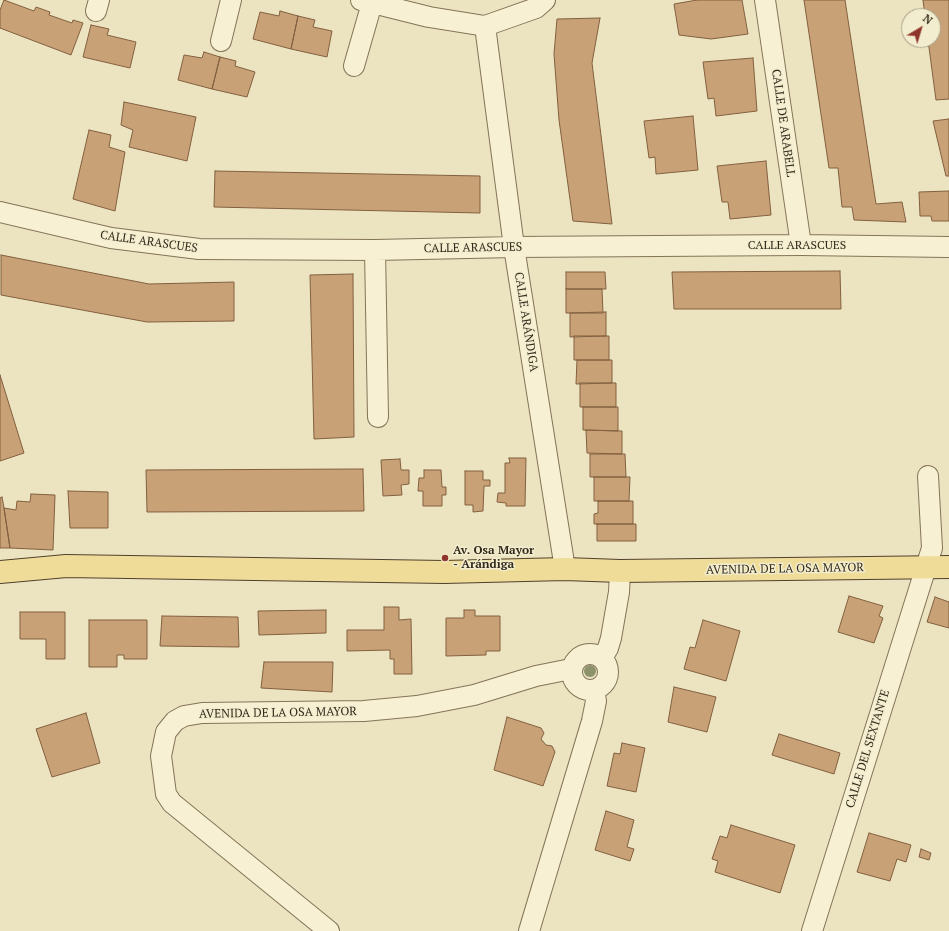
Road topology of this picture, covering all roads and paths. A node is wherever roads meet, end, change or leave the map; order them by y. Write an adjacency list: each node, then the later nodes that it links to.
1 (231, 0): 6 (street)
2 (545, 0): 5 (street)
3 (765, 0): 9 (street, CALLE DE ARABELL)
4 (366, 1): 5 (street); 7 (street)
5 (485, 26): 10 (street, CALLE ARÁNDIGA)
6 (221, 41)
7 (354, 66)
8 (0, 212): 12 (street, CALLE ARASCUES)
9 (801, 245): 10 (street, CALLE ARASCUES); 11 (street, CALLE ARASCUES)
10 (514, 247): 12 (street, CALLE ARASCUES); 17 (street, CALLE ARÁNDIGA)
11 (949, 247)
12 (375, 250): 13 (street)
13 (378, 417)
14 (928, 476): 16 (street, CALLE DEL SEXTANTE)
15 (949, 567): 16 (main road, AVENIDA DE LA OSA MAYOR)
16 (924, 568): 18 (main road, AVENIDA DE LA OSA MAYOR); 25 (street, CALLE DEL SEXTANTE)
17 (565, 569): 18 (main road, AVENIDA DE LA OSA MAYOR); 19 (main road, AVENIDA DE LA OSA MAYOR)
18 (620, 571): 20 (street)
19 (0, 572)
20 (602, 658): 21 (street); 22 (street)
21 (571, 669): 22 (street); 23 (street, AVENIDA DE LA OSA MAYOR)
22 (594, 690): 24 (street)
23 (329, 931)
24 (529, 931)
25 (812, 931)

